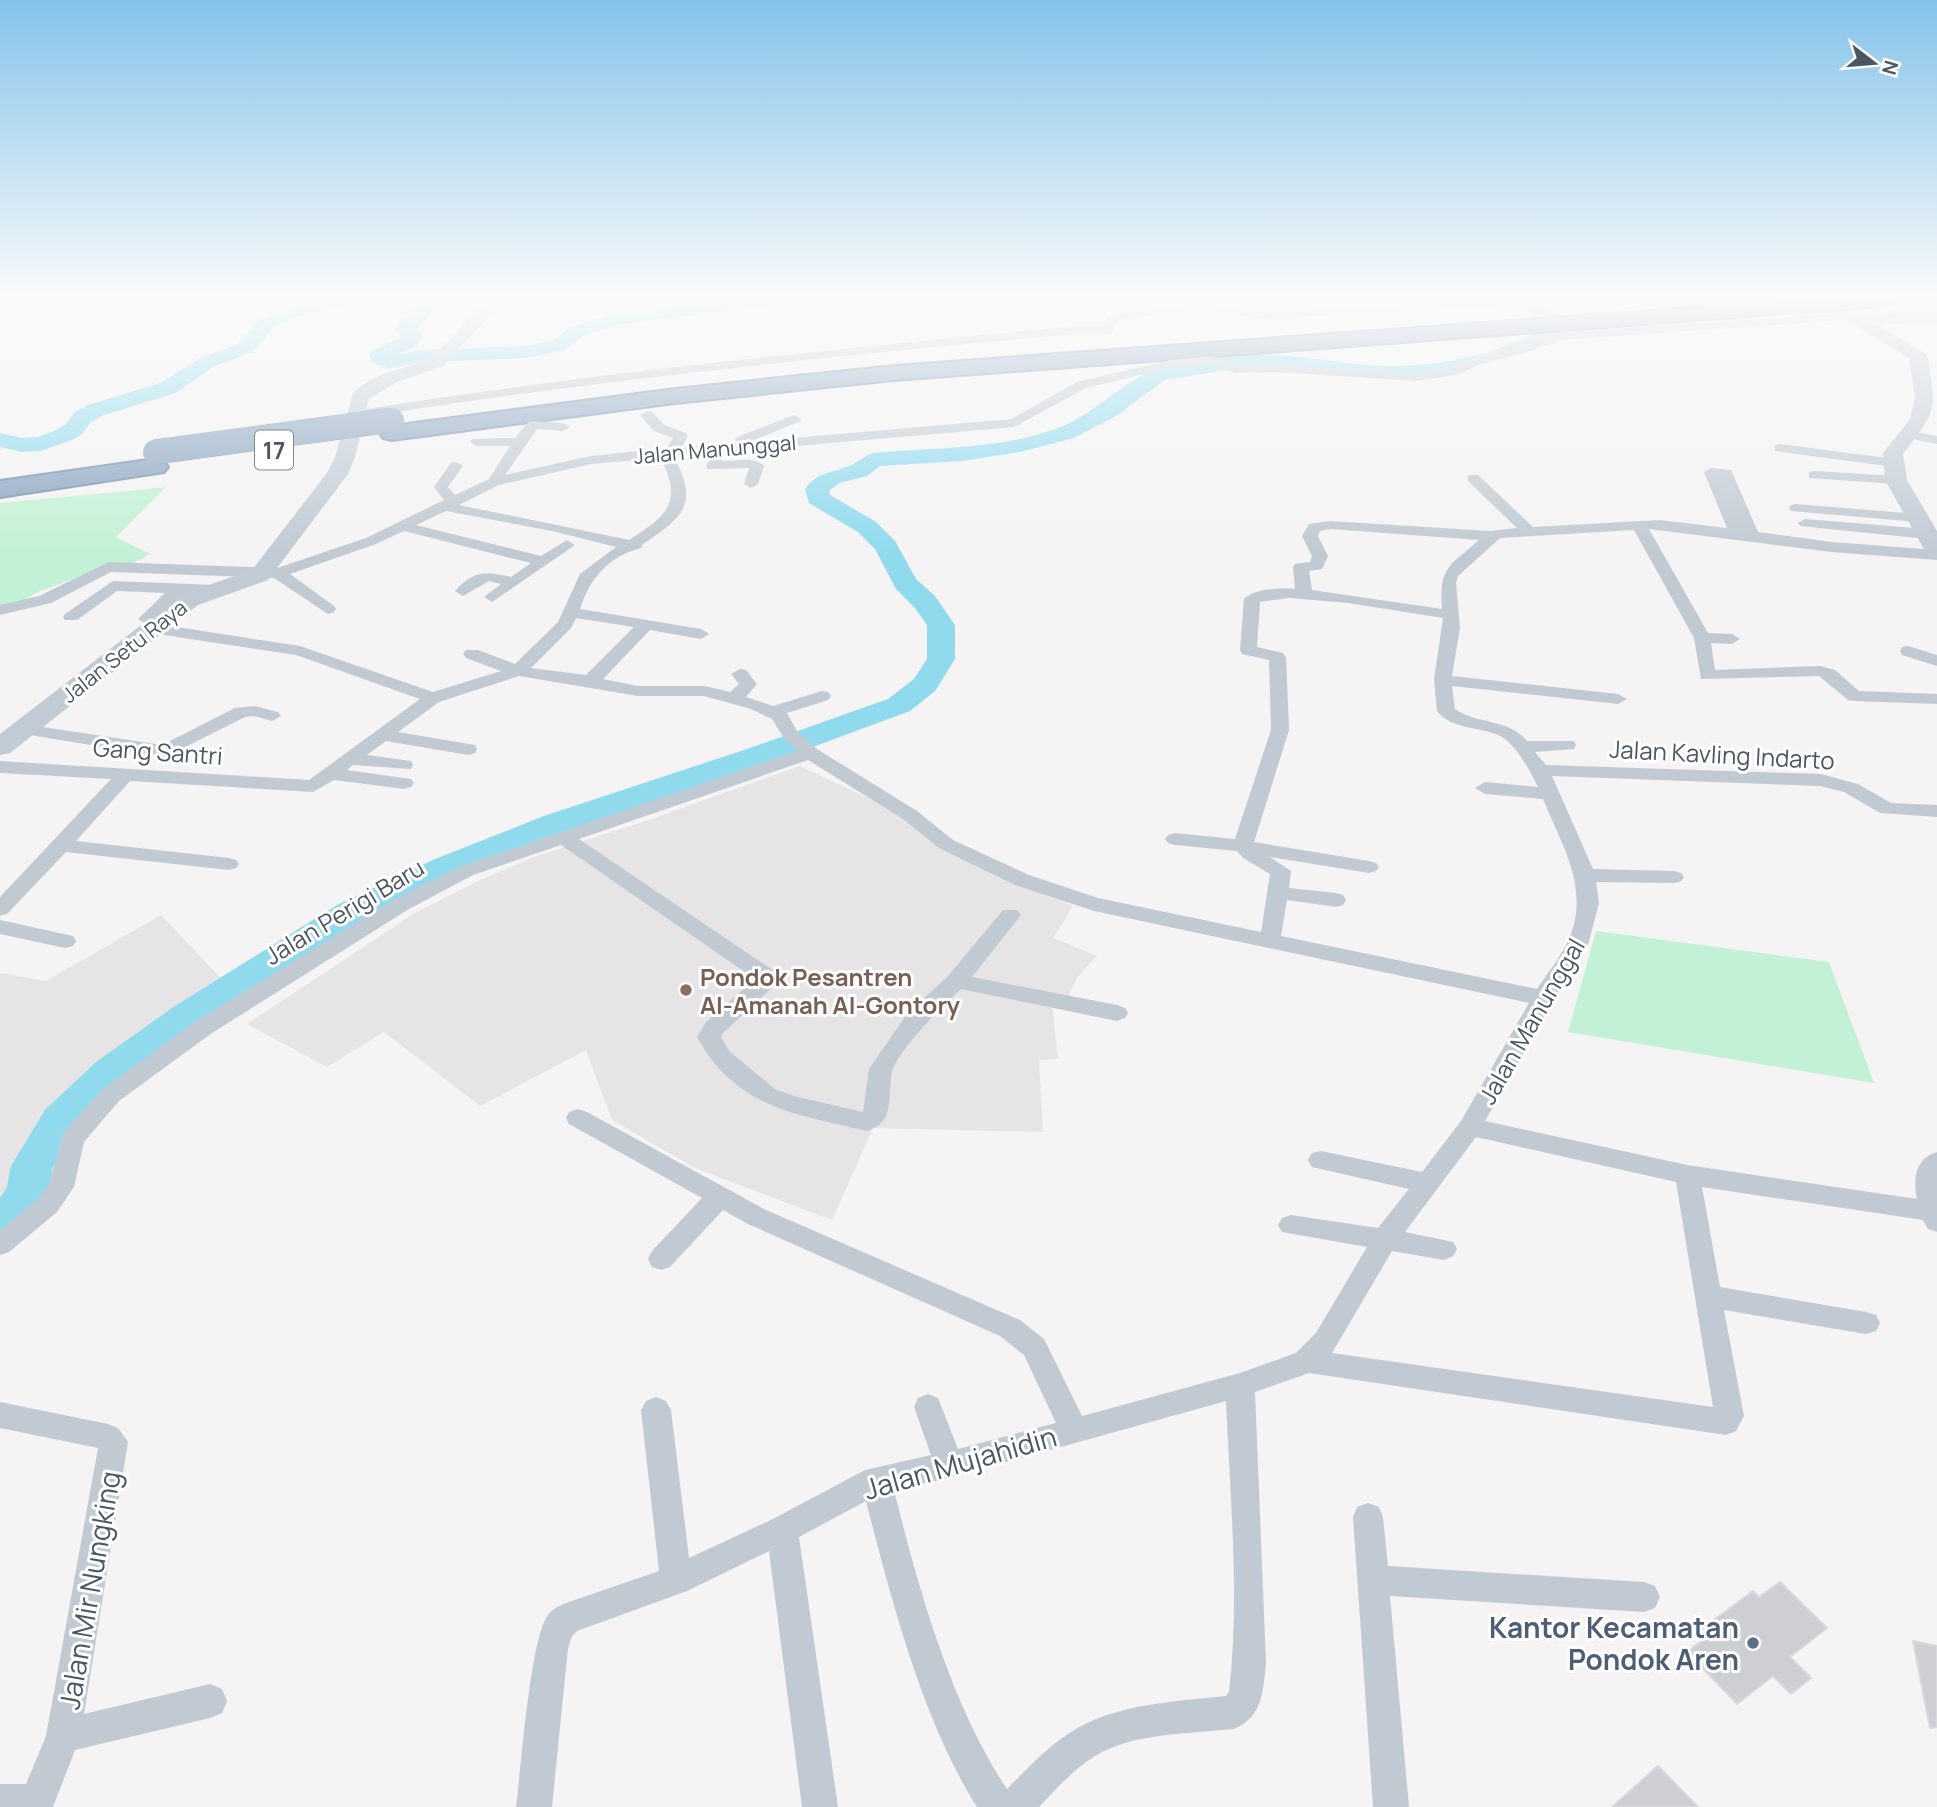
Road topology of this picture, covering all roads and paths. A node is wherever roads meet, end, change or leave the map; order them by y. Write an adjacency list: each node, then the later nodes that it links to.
1 (376, 384): 6 (street)
2 (572, 384): 6 (street)
3 (787, 384): 17 (highway, 17)
4 (1088, 384): 14 (street, Jalan Manunggal)
5 (1923, 384): 10 (street)
6 (357, 415): 38 (street)
7 (647, 415): 16 (street)
8 (794, 419): 14 (street)
9 (563, 427): 13 (street)
10 (1908, 434): 11 (street); 19 (street)
11 (1937, 439)
12 (477, 442): 13 (street)
13 (519, 442): 23 (street)
14 (722, 448): 16 (street, Jalan Manunggal); 24 (street)
15 (1780, 448): 19 (street)
16 (668, 452): 23 (street, Jalan Manunggal); 35 (street)
17 (155, 460): 20 (highway, 17); 25 (highway, 17)
18 (456, 466): 26 (street)
19 (1895, 471): 21 (street); 33 (street)
20 (0, 473)
21 (1814, 475)
22 (1473, 478): 31 (street)
23 (494, 482): 26 (street, Jalan Manunggal)
24 (751, 484)
25 (0, 489)
26 (448, 504): 30 (street, Jalan Manunggal); 35 (street)
27 (1796, 508): 33 (street)
28 (1805, 523): 33 (street)
29 (1639, 525): 31 (street); 33 (street); 55 (street)
30 (401, 526): 37 (street); 38 (street, Jalan Manunggal)
31 (1530, 532): 32 (street)
32 (1493, 536): 43 (street); 49 (street, Jalan Manunggal)
33 (1930, 539)
34 (567, 545): 37 (street)
35 (633, 545): 36 (street); 48 (street)
36 (652, 547)
37 (544, 561): 39 (street)
38 (270, 574): 41 (street, Jalan Setu Raya); 45 (street); 46 (street)
39 (514, 582): 42 (street); 44 (street)
40 (180, 588): 41 (street); 50 (street); 51 (street)
41 (215, 590): 51 (street, Jalan Setu Raya)
42 (463, 592)
43 (1304, 594): 49 (street); 91 (street)
44 (492, 597)
45 (22, 607): 47 (street); 53 (street)
46 (328, 609)
47 (0, 610)
48 (571, 612): 52 (street); 60 (street)
49 (1452, 615): 63 (street, Jalan Manunggal)
50 (71, 617)
51 (148, 623): 67 (street); 73 (street, Jalan Setu Raya)
52 (646, 624): 54 (street); 64 (street)
53 (0, 626)
54 (701, 634)
55 (1702, 638): 56 (street); 70 (street)
56 (1732, 639)
57 (1908, 651): 59 (street)
58 (472, 654): 60 (street)
59 (1937, 661)
60 (518, 671): 64 (street); 67 (street)
61 (740, 674): 68 (street)
62 (677, 678): 65 (street)
63 (1443, 680): 69 (street); 78 (street, Jalan Manunggal)
64 (590, 681): 65 (street)
65 (662, 693): 68 (street)
66 (822, 696): 71 (street)
67 (433, 698): 74 (street)
68 (734, 699): 71 (street)
69 (1618, 699)
70 (1937, 699)
71 (774, 711): 75 (street)
72 (272, 716): 73 (street)
73 (23, 729): 77 (street, Jalan Setu Raya)
74 (384, 735): 79 (street); 80 (street)
75 (800, 744): 88 (street, Jalan Perigi Baru); 101 (street)
76 (1567, 745): 78 (street)
77 (0, 747)
78 (1521, 747): 82 (street, Jalan Manunggal)
79 (468, 749)
80 (348, 759): 84 (street); 84 (street)
81 (0, 767): 83 (street, Gang Santri)
82 (1540, 769): 86 (street, Jalan Manunggal); 87 (street, Jalan Kavling Indarto)
83 (126, 774): 84 (street, Gang Santri); 90 (street)
84 (332, 774)
85 (1485, 788): 86 (street)
86 (1548, 793): 94 (street, Jalan Manunggal)
87 (1937, 811)
88 (564, 838): 103 (street); 116 (street, Jalan Perigi Baru)
89 (1175, 839): 91 (street)
90 (61, 845): 92 (street); 98 (street)
91 (1243, 846): 93 (street); 96 (street)
92 (229, 864)
93 (1370, 867)
94 (1585, 876): 95 (street); 104 (street, Jalan Manunggal)
95 (1674, 877)
96 (1279, 893): 97 (street); 101 (street)
97 (1336, 900)
98 (0, 909)
99 (1010, 915): 103 (street)
100 (0, 928): 102 (street)
101 (1270, 940): 104 (street)
102 (65, 941)
103 (956, 982): 105 (street)
104 (1542, 998): 107 (street, Jalan Manunggal)
105 (1117, 1013)
106 (578, 1118): 112 (street)
107 (1470, 1127): 110 (street); 111 (street, Jalan Manunggal)
108 (1321, 1160): 111 (street)
109 (1937, 1161): 113 (street)
110 (1687, 1175): 113 (street); 119 (street)
111 (1427, 1183): 115 (street, Jalan Mujahidin)
112 (720, 1196): 118 (street); 126 (street)
113 (1936, 1217)
114 (1291, 1225): 115 (street)
115 (1386, 1238): 117 (street); 121 (street, Jalan Mujahidin)
116 (0, 1245)
117 (1444, 1249)
118 (662, 1259)
119 (1708, 1296): 120 (street); 121 (street)
120 (1866, 1323)
121 (1306, 1361): 122 (street, Jalan Mujahidin)
122 (1240, 1385): 126 (street, Jalan Mujahidin); 141 (street)
123 (928, 1407): 127 (street)
124 (656, 1410): 131 (street)
125 (0, 1415): 135 (street, Jalan Mir Nungking)
126 (1074, 1429): 127 (street, Jalan Mujahidin)
127 (949, 1465): 128 (street, Jalan Mujahidin)
128 (876, 1480): 130 (street, Jalan Mujahidin); 140 (street)
129 (1368, 1517): 132 (street)
130 (782, 1530): 131 (street, Jalan Mujahidin); 139 (street)
131 (676, 1580): 138 (street, Jalan Mujahidin)
132 (1374, 1580): 133 (street); 142 (street)
133 (1644, 1597)
134 (210, 1701): 135 (street)
135 (62, 1736): 137 (street, Jalan Mir Nungking)
136 (0, 1802): 137 (street)
137 (36, 1804)
138 (534, 1807)
139 (820, 1807)
140 (998, 1807)
141 (1013, 1807)
142 (1391, 1807)

